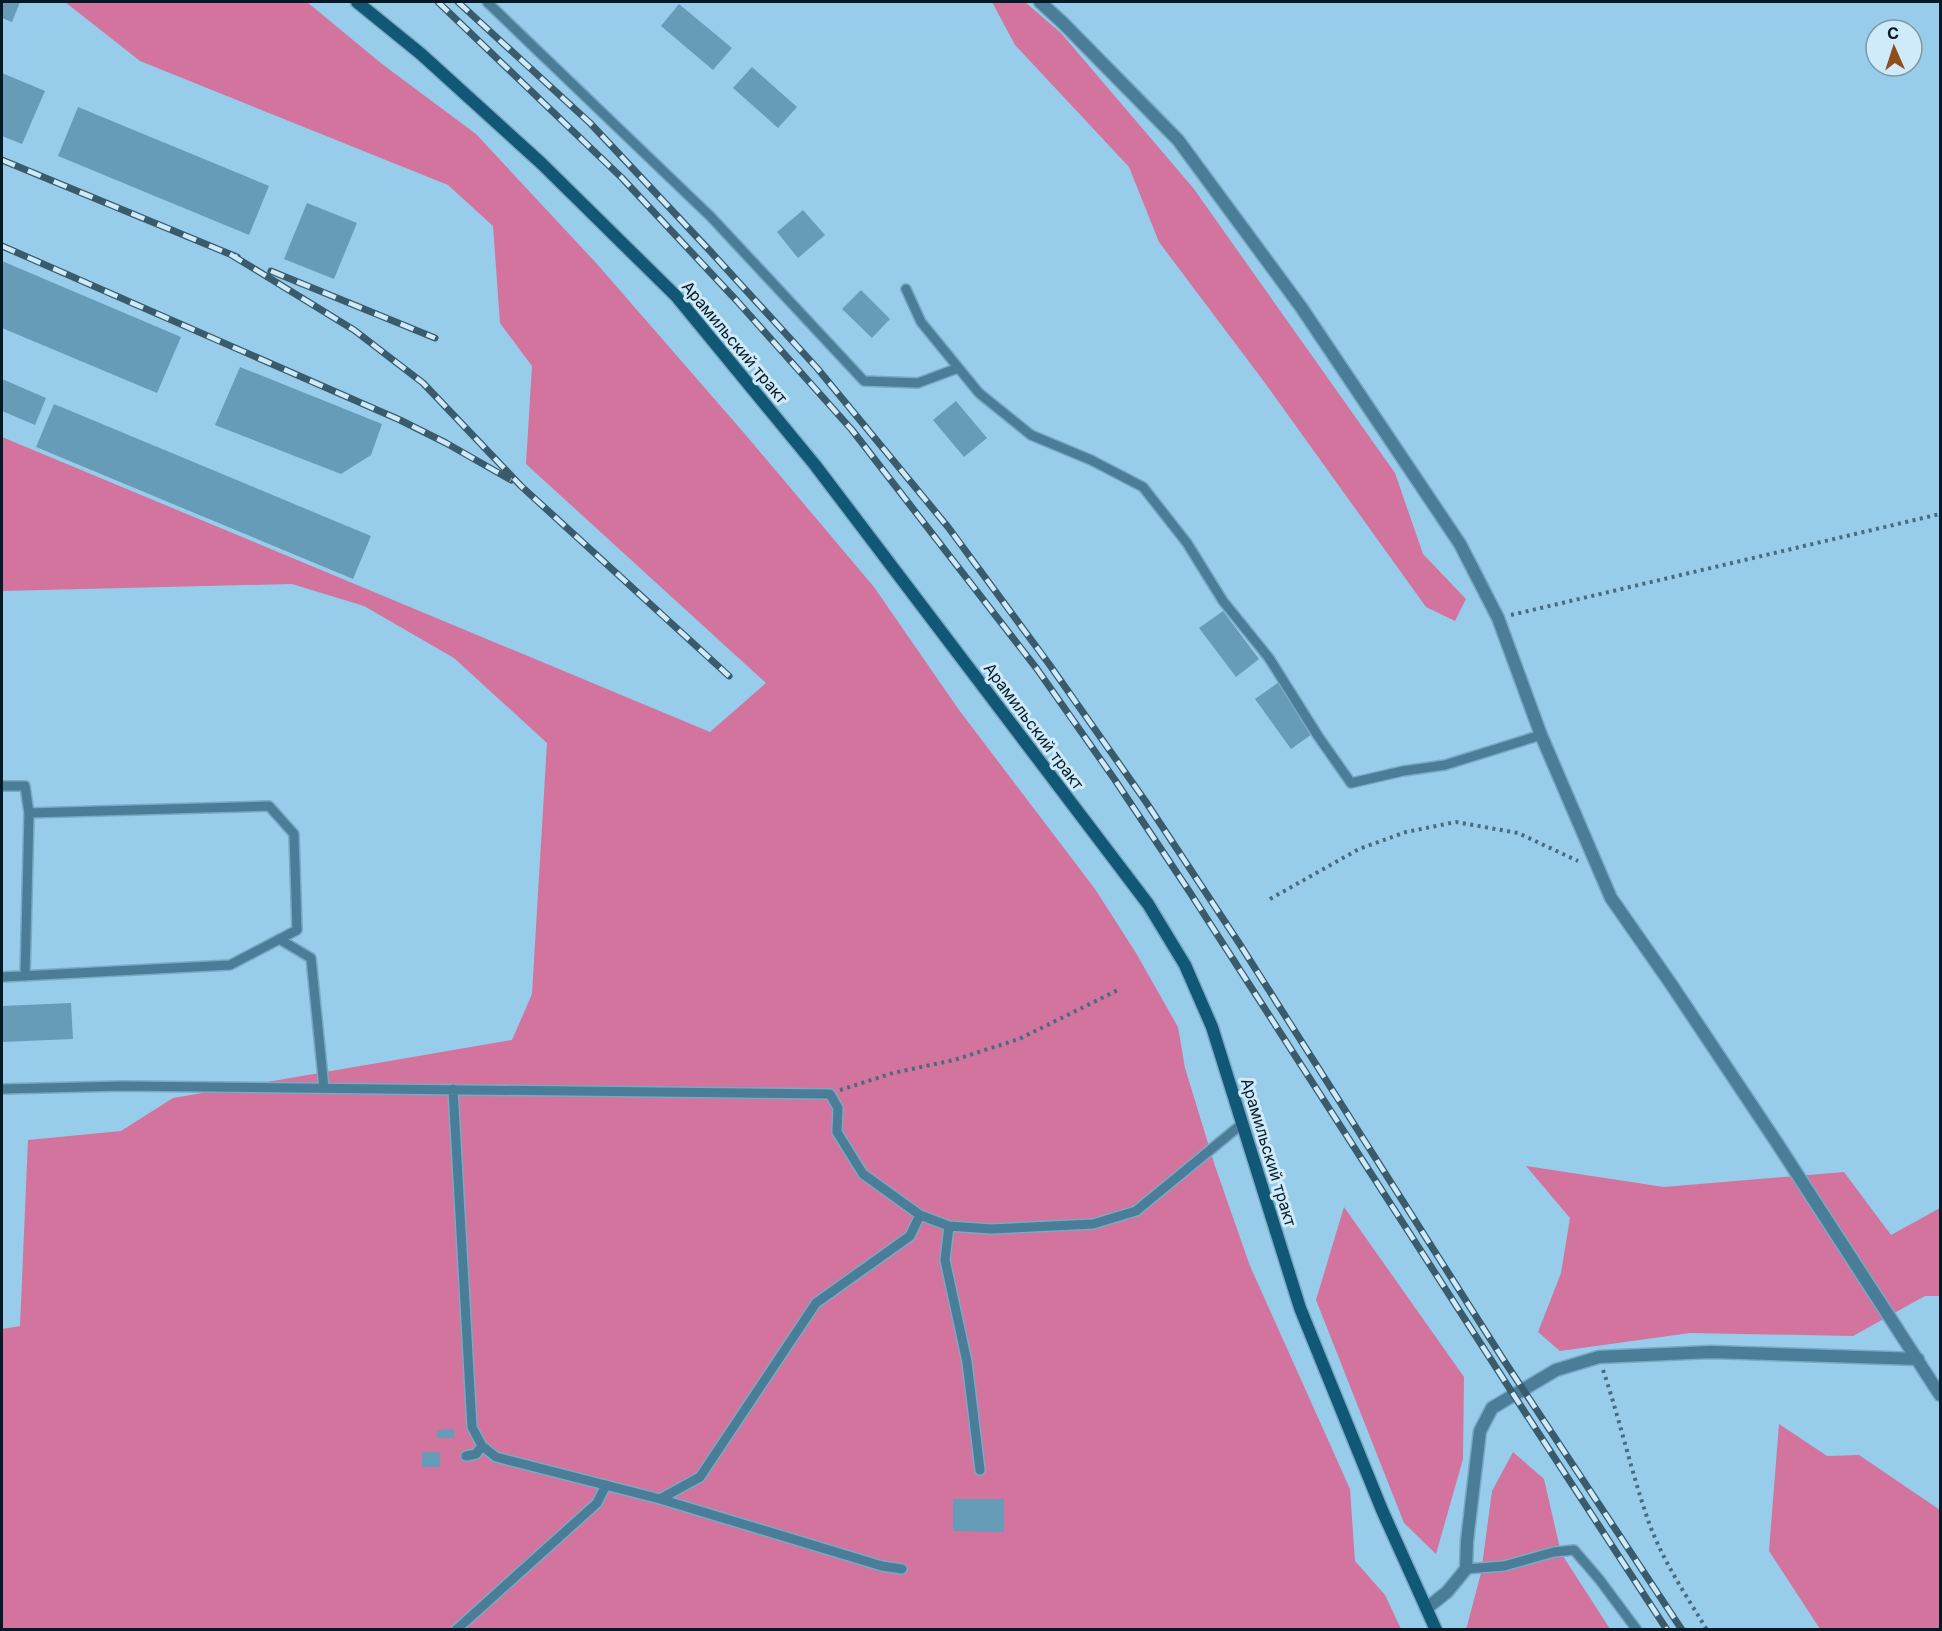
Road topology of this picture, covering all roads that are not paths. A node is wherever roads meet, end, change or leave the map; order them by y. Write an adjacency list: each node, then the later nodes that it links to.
1 (357, 2): 15 (main road, Арамильский тракт)
2 (487, 2): 5 (lane)
3 (1040, 2): 6 (street)
4 (906, 289): 5 (lane)
5 (958, 368): 6 (lane)
6 (1541, 735): 18 (street)
7 (2, 786): 8 (lane)
8 (29, 813): 9 (lane); 10 (lane)
9 (279, 939): 10 (lane); 12 (lane)
10 (25, 976): 11 (lane)
11 (2, 977)
12 (324, 1088): 13 (lane); 14 (lane)
13 (2, 1089)
14 (453, 1089): 16 (lane); 20 (lane)
15 (1243, 1123): 17 (lane); 27 (main road, Арамильский тракт)
16 (920, 1215): 17 (lane); 24 (lane)
17 (949, 1226): 22 (lane)
18 (1918, 1359): 19 (street); 26 (street)
19 (1941, 1395)
20 (482, 1446): 21 (lane); 23 (lane)
21 (466, 1456)
22 (980, 1470)
23 (606, 1485): 24 (lane); 28 (lane)
24 (660, 1499): 25 (lane)
25 (902, 1569)
26 (1466, 1569): 27 (street); 30 (lane)
27 (1427, 1608): 29 (main road, Арамильский тракт)
28 (456, 1629)
29 (1436, 1629)
30 (1637, 1629)

